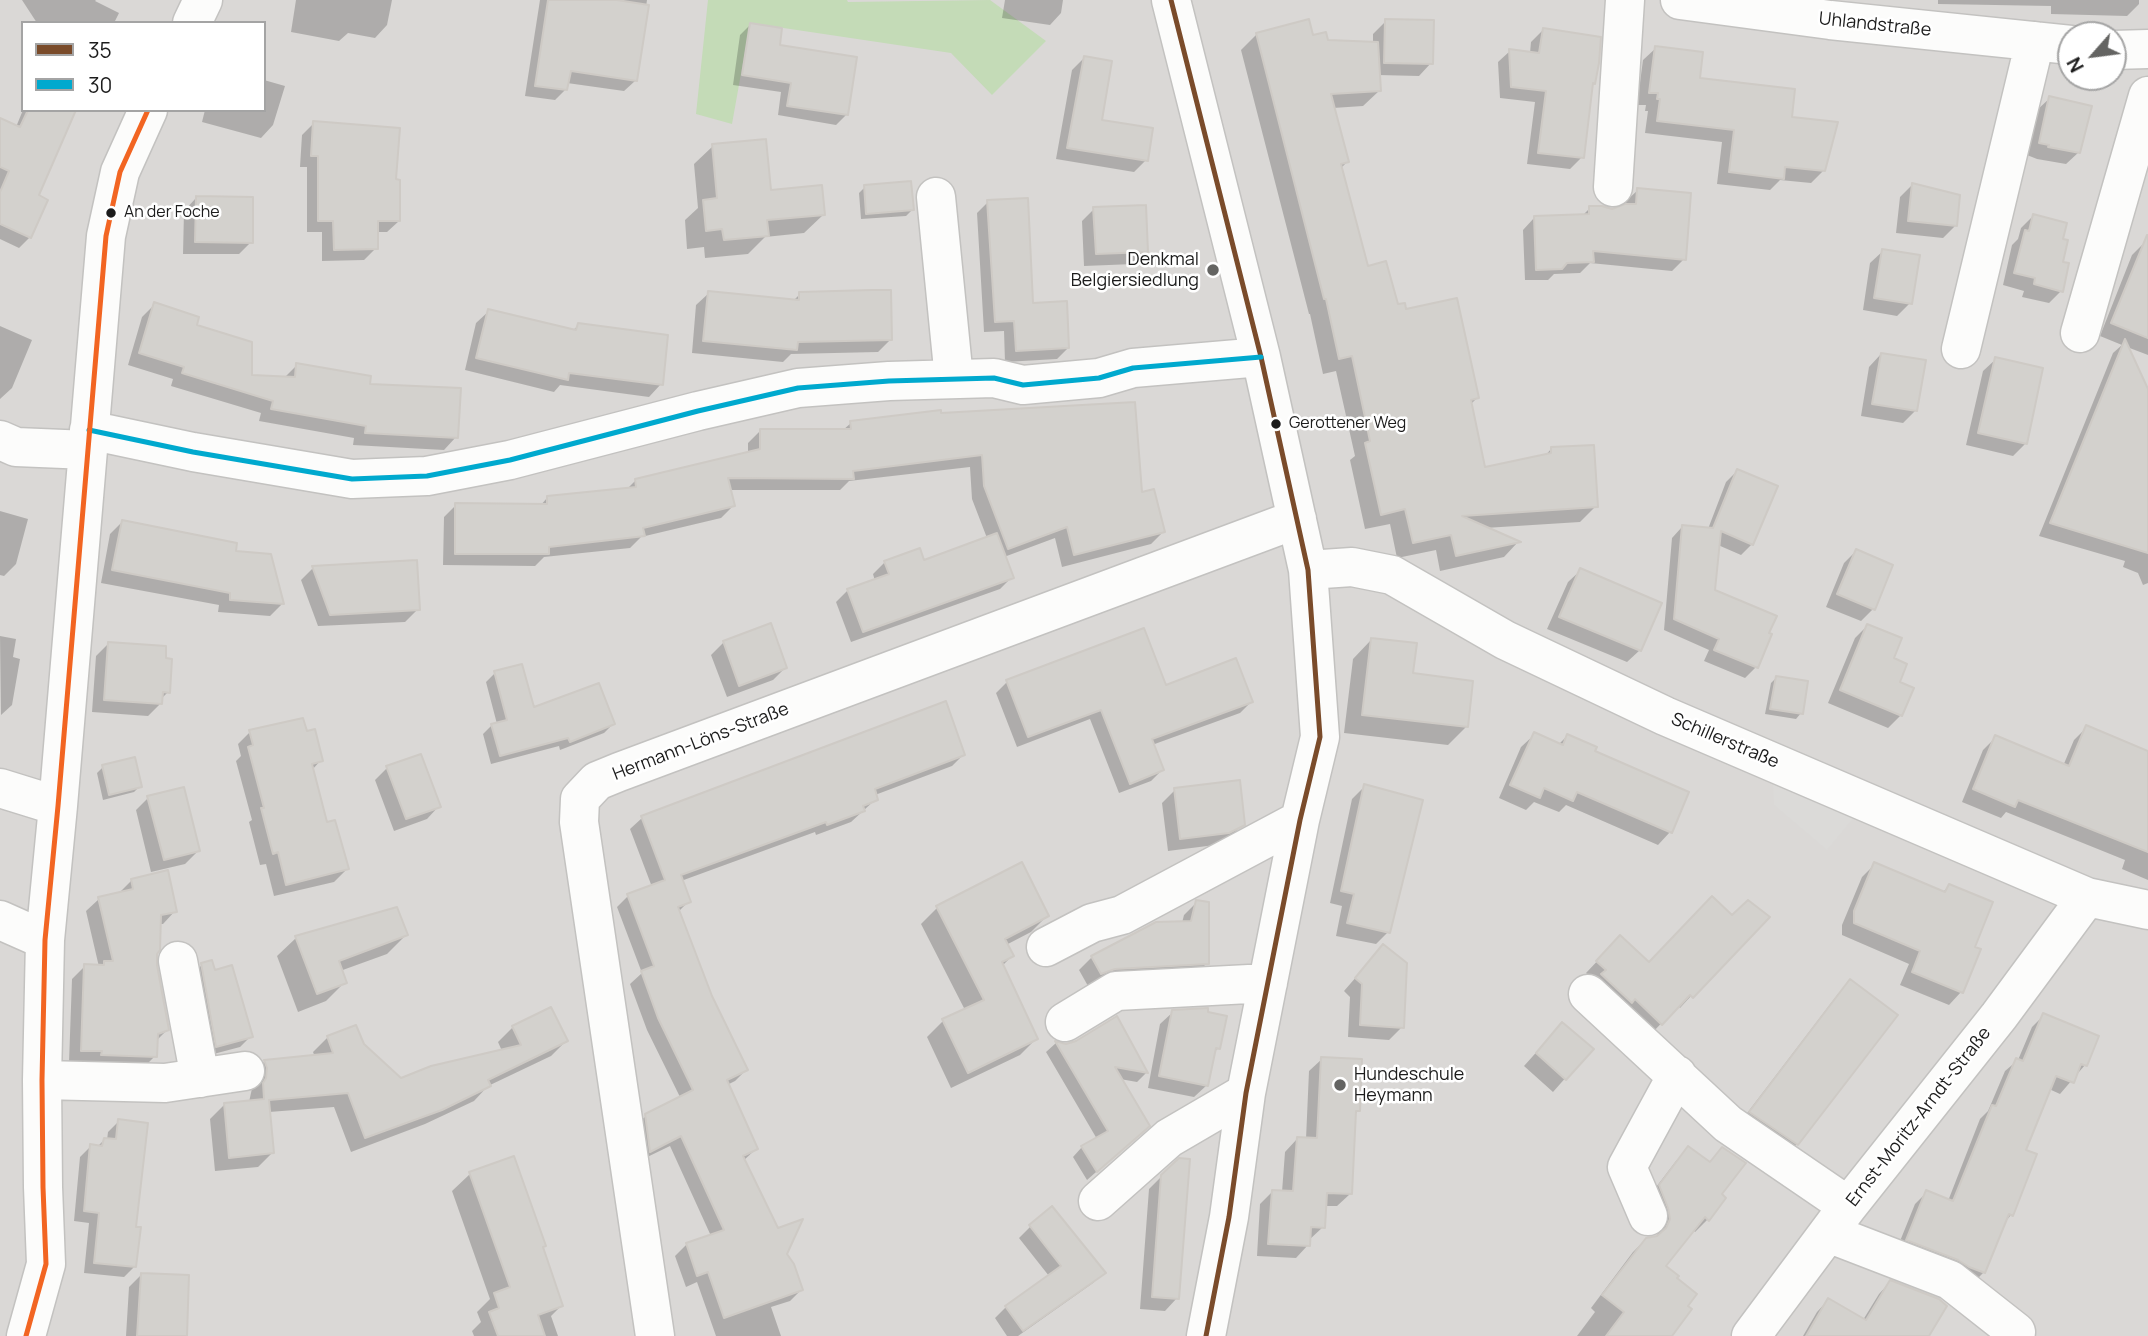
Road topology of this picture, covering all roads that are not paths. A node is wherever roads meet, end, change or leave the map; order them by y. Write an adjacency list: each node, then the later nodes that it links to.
1 (204, 0): 5 (street)
2 (1171, 0): 15 (street)
3 (1625, 0): 11 (street)
4 (1680, 0): 6 (street, Uhlandstraße)
5 (193, 21)
6 (2053, 43): 14 (street)
7 (2148, 49): 8 (street)
8 (2127, 50)
9 (2148, 96): 13 (street)
10 (147, 112): 18 (street)
11 (1613, 187)
12 (936, 197): 16 (street)
13 (2080, 332)
14 (1961, 349)
15 (1261, 358): 16 (street); 19 (street)
16 (954, 379): 18 (street)
17 (0, 440): 18 (street)
18 (89, 440): 22 (street)
19 (1297, 519): 20 (street); 43 (street, Hermann-Löns-Straße)
20 (1308, 570): 23 (street); 24 (street, Schillerstraße)
21 (0, 788): 22 (street)
22 (58, 806): 27 (street)
23 (1300, 820): 28 (street); 30 (street)
24 (2087, 897): 25 (street, Schillerstraße); 40 (street, Ernst-Moritz-Arndt-Straße)
25 (2148, 910)
26 (0, 920): 27 (street)
27 (45, 940): 36 (street)
28 (1046, 947)
29 (178, 961): 35 (street)
30 (1268, 982): 32 (street); 37 (street)
31 (1588, 995): 34 (street)
32 (1065, 1022)
33 (245, 1071): 35 (street)
34 (1677, 1075): 39 (street); 40 (street)
35 (200, 1078): 36 (street)
36 (42, 1080): 42 (street)
37 (1246, 1093): 38 (street); 44 (street)
38 (1098, 1201)
39 (1648, 1216)
40 (1838, 1219): 41 (street); 45 (street, Ernst-Moritz-Arndt-Straße)
41 (2016, 1332)
42 (26, 1336)
43 (655, 1336)
44 (1206, 1336)
45 (1751, 1336)

